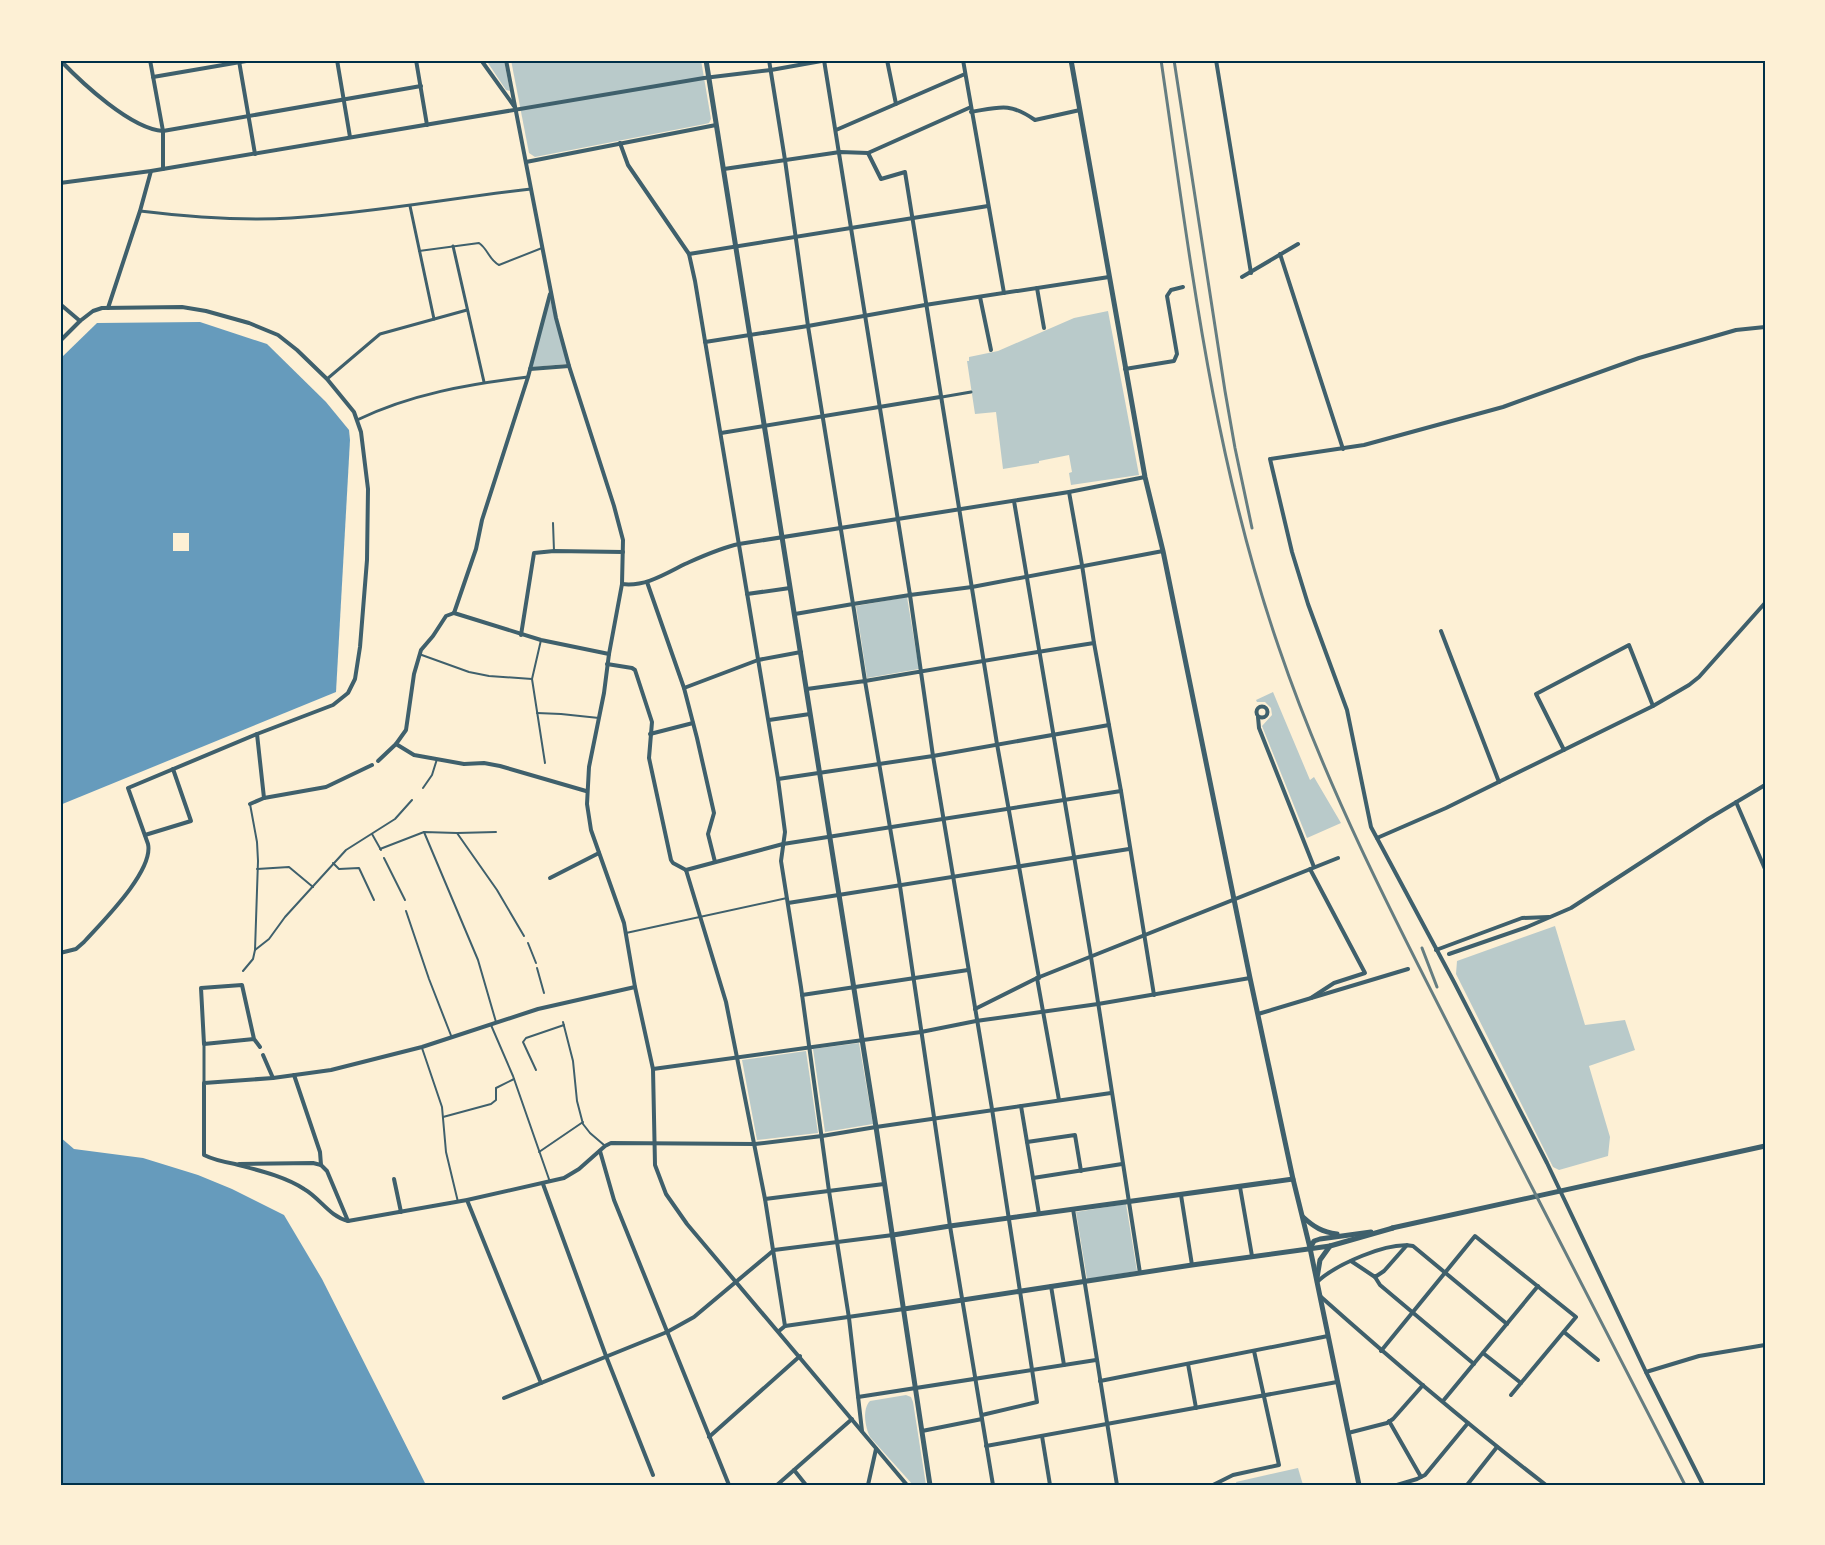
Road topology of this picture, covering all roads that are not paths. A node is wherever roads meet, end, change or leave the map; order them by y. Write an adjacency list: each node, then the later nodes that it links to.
1 (60, 60): 30 (street)
2 (150, 60): 18 (street)
3 (252, 60): 15 (street)
4 (337, 60): 21 (street)
5 (416, 60): 20 (street)
6 (482, 60): 23 (street)
7 (506, 60): 23 (street)
8 (706, 60): 19 (street)
9 (769, 60): 16 (street)
10 (825, 60): 16 (street); 29 (street)
11 (887, 60): 22 (street)
12 (963, 60): 17 (street)
13 (1071, 60): 25 (street)
14 (1216, 60): 56 (street)
15 (239, 61): 18 (street); 26 (street)
16 (771, 70): 19 (street); 36 (street)
17 (965, 74): 22 (street); 24 (street)
18 (153, 77): 30 (street)
19 (710, 78): 23 (street); 28 (street)
20 (421, 86): 21 (street); 27 (street)
21 (343, 99): 26 (street); 31 (street)
22 (896, 104): 29 (street)
23 (516, 109): 27 (street); 37 (street)
24 (971, 109): 25 (street); 34 (street); 44 (street)
25 (1080, 110): 58 (street)
26 (248, 116): 30 (street); 35 (street)
27 (427, 125): 31 (street)
28 (717, 125): 32 (street); 39 (street)
29 (836, 130): 33 (street)
30 (163, 131): 38 (street)
31 (350, 137): 35 (street)
32 (620, 143): 37 (street); 54 (street)
33 (840, 152): 34 (street); 36 (street); 47 (street)
34 (868, 153): 46 (street)
35 (255, 154): 38 (street)
36 (785, 160): 39 (street); 48 (street)
37 (526, 162): 42 (street)
38 (163, 169): 40 (street)
39 (724, 169): 51 (street)
40 (152, 171): 41 (street); 45 (street)
41 (60, 183)
42 (531, 189): 43 (street); 52 (street)
43 (410, 206): 45 (street); 53 (street)
44 (988, 206): 46 (street); 62 (street)
45 (140, 212): 66 (street)
46 (912, 218): 47 (street); 65 (street)
47 (851, 228): 48 (street); 68 (street)
48 (796, 238): 51 (street); 71 (street)
49 (1298, 244): 55 (street)
50 (453, 246): 52 (lane); 53 (lane); 67 (street)
51 (736, 246): 54 (street); 74 (street)
52 (542, 248): 61 (street)
53 (419, 251): 69 (street)
54 (689, 254): 76 (street)
55 (1281, 254): 56 (street); 91 (street)
56 (1251, 273): 57 (street)
57 (1242, 277)
58 (1108, 278): 60 (street); 80 (street)
59 (1183, 287): 80 (street)
60 (1037, 288): 62 (street); 73 (street)
61 (550, 293): 78 (street); 79 (street)
62 (1004, 293): 63 (street)
63 (980, 297): 65 (street); 77 (street)
64 (60, 304): 70 (street)
65 (925, 305): 68 (street); 85 (street)
66 (108, 308): 70 (street); 82 (street)
67 (467, 310): 69 (street); 83 (street)
68 (866, 316): 71 (street); 86 (street)
69 (434, 319): 82 (street)
70 (80, 321): 75 (street)
71 (808, 326): 74 (street); 87 (street)
72 (1765, 327): 91 (street)
73 (1044, 328)
74 (749, 335): 76 (street); 89 (street)
75 (60, 341)
76 (705, 342): 90 (street)
77 (991, 350)
78 (569, 366): 79 (street); 103 (street)
79 (530, 369): 81 (street)
80 (1125, 369): 92 (street)
81 (528, 377): 83 (street); 114 (street)
82 (327, 379): 88 (street)
83 (484, 382): 88 (street)
84 (971, 392): 85 (street)
85 (940, 397): 86 (street); 95 (street)
86 (880, 407): 87 (street); 96 (street)
87 (824, 415): 89 (street); 98 (street)
88 (357, 420): 140 (street)
89 (765, 425): 90 (street); 99 (street)
90 (721, 433): 100 (street)
91 (1343, 449): 174 (street)
92 (1145, 477): 93 (street); 102 (street)
93 (1068, 492): 94 (street); 104 (street)
94 (1014, 501): 95 (street); 105 (street)
95 (960, 509): 96 (street); 108 (street)
96 (897, 519): 98 (street); 111 (street)
97 (553, 523): 101 (lane)
98 (840, 528): 99 (street); 113 (street)
99 (782, 537): 100 (street); 109 (street)
100 (739, 544): 106 (street); 110 (street)
101 (554, 551): 103 (street); 117 (street)
102 (1163, 551): 104 (street); 193 (street)
103 (623, 552): 107 (street)
104 (1082, 565): 105 (street); 119 (street)
105 (1026, 576): 108 (street); 121 (street)
106 (647, 582): 107 (street); 130 (street)
107 (622, 584): 123 (street)
108 (972, 586): 111 (street); 125 (street)
109 (790, 588): 110 (street); 115 (street)
110 (747, 594): 124 (street)
111 (910, 595): 113 (street); 127 (street)
112 (1765, 603): 132 (street)
113 (853, 604): 115 (street); 129 (street)
114 (454, 613): 117 (street); 122 (street)
115 (795, 614): 120 (street)
116 (1441, 631): 155 (street)
117 (521, 635): 118 (street)
118 (541, 640): 123 (street); 128 (lane)
119 (1094, 643): 121 (street); 139 (street)
120 (801, 652): 124 (street); 131 (street)
121 (1039, 652): 125 (street); 142 (street)
122 (419, 654): 128 (lane); 143 (street)
123 (609, 654): 126 (street)
124 (758, 660): 130 (street); 137 (street)
125 (983, 660): 127 (street); 144 (street)
126 (608, 664): 136 (street); 141 (street)
127 (922, 671): 129 (street); 146 (street)
128 (532, 679): 133 (lane)
129 (865, 681): 131 (street); 151 (street)
130 (684, 688): 138 (street)
131 (807, 689): 134 (street)
132 (1653, 706): 145 (street); 145 (street)
133 (537, 714): 136 (lane); 149 (lane)
134 (811, 714): 137 (street); 153 (street)
135 (1258, 717): 184 (street)
136 (599, 718): 158 (street)
137 (769, 720): 154 (street)
138 (693, 723): 141 (street); 181 (street)
139 (1109, 725): 142 (street); 159 (street)
140 (257, 734): 152 (street); 160 (street)
141 (650, 734): 187 (street)
142 (1053, 735): 144 (street); 161 (street)
143 (396, 744): 147 (street); 148 (street)
144 (997, 744): 146 (street); 165 (street)
145 (1564, 750): 155 (street)
146 (933, 756): 151 (street); 166 (street)
147 (437, 759): 157 (lane); 158 (street)
148 (378, 761)
149 (545, 763)
150 (372, 765): 160 (street)
151 (878, 765): 153 (street); 167 (street)
152 (173, 769): 172 (street); 172 (street)
153 (820, 773): 154 (street); 173 (street)
154 (778, 779): 175 (street)
155 (1499, 782): 174 (street)
156 (1765, 785): 163 (street)
157 (423, 788)
158 (586, 791): 177 (street)
159 (1121, 791): 161 (street); 176 (street)
160 (264, 798): 164 (street)
161 (1064, 799): 165 (street); 179 (street)
162 (412, 800): 170 (lane)
163 (1736, 802): 185 (street); 199 (street)
164 (250, 804): 186 (lane)
165 (1009, 808): 166 (street); 183 (street)
166 (943, 819): 167 (street); 189 (street)
167 (889, 827): 173 (street); 191 (street)
168 (424, 832): 170 (lane); 171 (lane); 230 (lane)
169 (496, 832): 171 (lane)
170 (371, 833): 182 (lane)
171 (457, 833): 201 (lane)
172 (146, 835): 206 (street)
173 (829, 837): 175 (street); 192 (street)
174 (1377, 838): 205 (street)
175 (783, 844): 181 (street); 196 (street)
176 (1130, 849): 179 (street); 202 (street)
177 (599, 853): 188 (street); 200 (street)
178 (384, 858): 195 (lane)
179 (1074, 858): 183 (street); 208 (street)
180 (1338, 858): 184 (street)
181 (715, 862): 187 (street)
182 (333, 863): 190 (lane); 194 (lane)
183 (1018, 868): 189 (street); 215 (street)
184 (1312, 868): 193 (street); 224 (street)
185 (1765, 868)
186 (257, 869): 190 (lane); 204 (lane)
187 (686, 870): 198 (street)
188 (550, 878)
189 (952, 878): 191 (street); 212 (street)
190 (313, 886): 204 (lane)
191 (900, 886): 192 (street); 214 (street)
192 (840, 896): 196 (street); 220 (street)
193 (1234, 899): 202 (street); 216 (street)
194 (374, 900)
195 (405, 900)
196 (788, 901): 198 (lane); 222 (street)
197 (406, 911): 234 (lane)
198 (700, 917): 200 (lane); 241 (street)
199 (1553, 917): 205 (street); 207 (street)
200 (626, 933): 219 (street)
201 (524, 936)
202 (1144, 936): 208 (street); 223 (street)
203 (528, 943): 209 (lane)
204 (255, 950): 213 (lane)
205 (1436, 950): 331 (street)
206 (60, 953)
207 (1449, 954)
208 (1091, 957): 215 (street); 225 (street)
209 (536, 963)
210 (537, 968): 221 (lane)
211 (1408, 969): 224 (street)
212 (968, 970): 214 (street); 226 (street)
213 (243, 971)
214 (914, 978): 220 (street); 232 (street)
215 (1038, 978): 226 (street); 227 (street)
216 (1250, 978): 223 (street); 228 (street)
217 (243, 979): 218 (lane)
218 (242, 985): 233 (street); 236 (street)
219 (634, 987): 230 (street); 243 (street)
220 (854, 987): 222 (street); 235 (street)
221 (544, 993)
222 (802, 995): 239 (street)
223 (1154, 995): 225 (street)
224 (1311, 998): 228 (street)
225 (1098, 1004): 227 (street); 248 (street)
226 (975, 1009): 229 (street)
227 (1044, 1011): 229 (street); 249 (street)
228 (1258, 1014): 270 (street)
229 (976, 1021): 232 (street); 251 (street)
230 (496, 1022): 231 (street)
231 (491, 1024): 234 (street); 246 (lane)
232 (921, 1032): 235 (street); 253 (street)
233 (254, 1038): 236 (street); 237 (street)
234 (452, 1038): 238 (street)
235 (862, 1040): 239 (street); 255 (street)
236 (204, 1044): 247 (street)
237 (260, 1047)
238 (422, 1047): 244 (street); 252 (lane)
239 (810, 1047): 241 (street); 256 (street)
240 (263, 1055): 245 (street)
241 (738, 1057): 243 (street); 259 (street)
242 (536, 1070): 254 (lane)
243 (653, 1070): 257 (street)
244 (294, 1075): 245 (street); 266 (street)
245 (273, 1078): 247 (street)
246 (514, 1079): 252 (lane); 263 (lane)
247 (204, 1083): 264 (street)
248 (1111, 1093): 249 (street); 265 (street)
249 (1059, 1100): 250 (street)
250 (1021, 1106): 251 (street); 258 (street)
251 (992, 1109): 253 (street); 285 (street)
252 (443, 1117): 279 (lane)
253 (933, 1118): 255 (street); 287 (street)
254 (583, 1122): 260 (lane); 263 (lane)
255 (876, 1127): 256 (street); 273 (street)
256 (822, 1136): 259 (street); 275 (street)
257 (654, 1142): 259 (street); 260 (street); 302 (street)
258 (1027, 1142): 267 (street); 268 (street)
259 (754, 1144): 277 (street)
260 (605, 1146): 262 (street)
261 (1765, 1146): 288 (street)
262 (600, 1150): 271 (street); 316 (street)
263 (539, 1152): 271 (lane)
264 (235, 1164): 266 (street); 286 (street)
265 (1122, 1164): 267 (street); 280 (street)
266 (321, 1165): 286 (street)
267 (1081, 1171): 268 (street)
268 (1033, 1178): 283 (street)
269 (394, 1179): 282 (street)
270 (1293, 1179): 274 (street); 284 (street)
271 (550, 1182): 272 (street)
272 (543, 1184): 278 (street); 323 (street)
273 (884, 1184): 275 (street); 290 (street)
274 (1239, 1187): 276 (street); 296 (street)
275 (829, 1191): 277 (street); 291 (street)
276 (1181, 1195): 280 (street); 298 (street)
277 (765, 1199): 295 (street)
278 (467, 1200): 279 (street); 336 (street)
279 (458, 1202): 282 (street)
280 (1128, 1202): 281 (street); 300 (street)
281 (1073, 1209): 283 (street); 303 (street)
282 (401, 1212): 286 (street)
283 (1039, 1214): 285 (street)
284 (1302, 1216): 289 (street); 294 (street)
285 (1008, 1218): 287 (street); 307 (street)
286 (348, 1221)
287 (950, 1226): 290 (street); 309 (street)
288 (1393, 1228): 289 (street); 293 (street)
289 (1347, 1235): 294 (street)
290 (892, 1236): 291 (street); 310 (street)
291 (837, 1241): 295 (street); 312 (street)
292 (1407, 1245): 297 (street); 299 (street); 301 (street)
293 (1330, 1246): 294 (street); 304 (street)
294 (1310, 1248): 296 (street); 304 (street)
295 (774, 1250): 302 (street); 314 (street)
296 (1252, 1256): 298 (street)
297 (1351, 1260): 301 (street); 304 (street)
298 (1192, 1265): 300 (street)
299 (1445, 1272): 306 (street); 311 (street); 313 (street)
300 (1140, 1273): 303 (street)
301 (1375, 1277): 311 (street)
302 (736, 1281): 315 (street); 316 (street)
303 (1084, 1281): 305 (street); 325 (street)
304 (1316, 1282): 308 (street)
305 (1051, 1286): 307 (street); 329 (street)
306 (1538, 1286): 313 (street); 317 (street)
307 (1019, 1291): 309 (street); 330 (street)
308 (1319, 1295): 318 (street); 321 (street)
309 (962, 1301): 310 (street); 332 (street)
310 (903, 1309): 312 (street); 338 (street)
311 (1412, 1313): 321 (street); 328 (street)
312 (849, 1318): 314 (street); 341 (street)
313 (1507, 1324): 322 (street)
314 (785, 1326): 315 (street)
315 (779, 1331): 324 (street)
316 (667, 1332): 323 (street); 354 (street)
317 (1564, 1332): 326 (street); 335 (street)
318 (1328, 1336): 320 (street); 334 (street)
319 (1765, 1345): 331 (street)
320 (1254, 1351): 327 (street); 339 (street)
321 (1381, 1351): 337 (street)
322 (1483, 1353): 328 (street); 335 (street)
323 (606, 1356): 336 (street); 359 (street)
324 (800, 1356): 346 (street); 354 (street)
325 (1096, 1360): 329 (street); 333 (street)
326 (1598, 1360)
327 (1188, 1364): 333 (street); 344 (street)
328 (1474, 1364): 343 (street)
329 (1064, 1365): 330 (street)
330 (1031, 1370): 332 (street); 345 (street)
331 (1646, 1372): 375 (street)
332 (976, 1380): 338 (street); 345 (street)
333 (1100, 1381): 349 (street)
334 (1337, 1382): 339 (street); 352 (street)
335 (1521, 1383): 340 (street)
336 (541, 1384): 342 (street)
337 (1423, 1385): 343 (street); 347 (street)
338 (915, 1389): 341 (street); 350 (street)
339 (1264, 1395): 344 (street); 370 (street)
340 (1511, 1395)
341 (858, 1397): 351 (street)
342 (504, 1398)
343 (1443, 1401): 348 (street)
344 (1196, 1408): 349 (street)
345 (982, 1417): 350 (street); 355 (street)
346 (852, 1419): 351 (street); 358 (street)
347 (1389, 1421): 352 (street); 360 (street)
348 (1468, 1423): 356 (street); 360 (street)
349 (1107, 1424): 353 (street); 369 (street)
350 (922, 1431): 366 (street)
351 (862, 1432): 357 (street)
352 (1348, 1433): 371 (street)
353 (1042, 1436): 355 (street); 368 (street)
354 (709, 1437): 361 (street)
355 (986, 1446): 367 (street)
356 (1497, 1447): 373 (street); 374 (street)
357 (876, 1449): 364 (street); 365 (street)
358 (794, 1470): 362 (street); 363 (street)
359 (653, 1475)
360 (1421, 1477): 372 (street)
361 (729, 1485)
362 (777, 1485)
363 (806, 1485)
364 (868, 1485)
365 (907, 1485)
366 (930, 1485)
367 (993, 1485)
368 (1050, 1485)
369 (1117, 1485)
370 (1215, 1485)
371 (1359, 1485)
372 (1397, 1485)
373 (1467, 1485)
374 (1546, 1485)
375 (1703, 1485)

